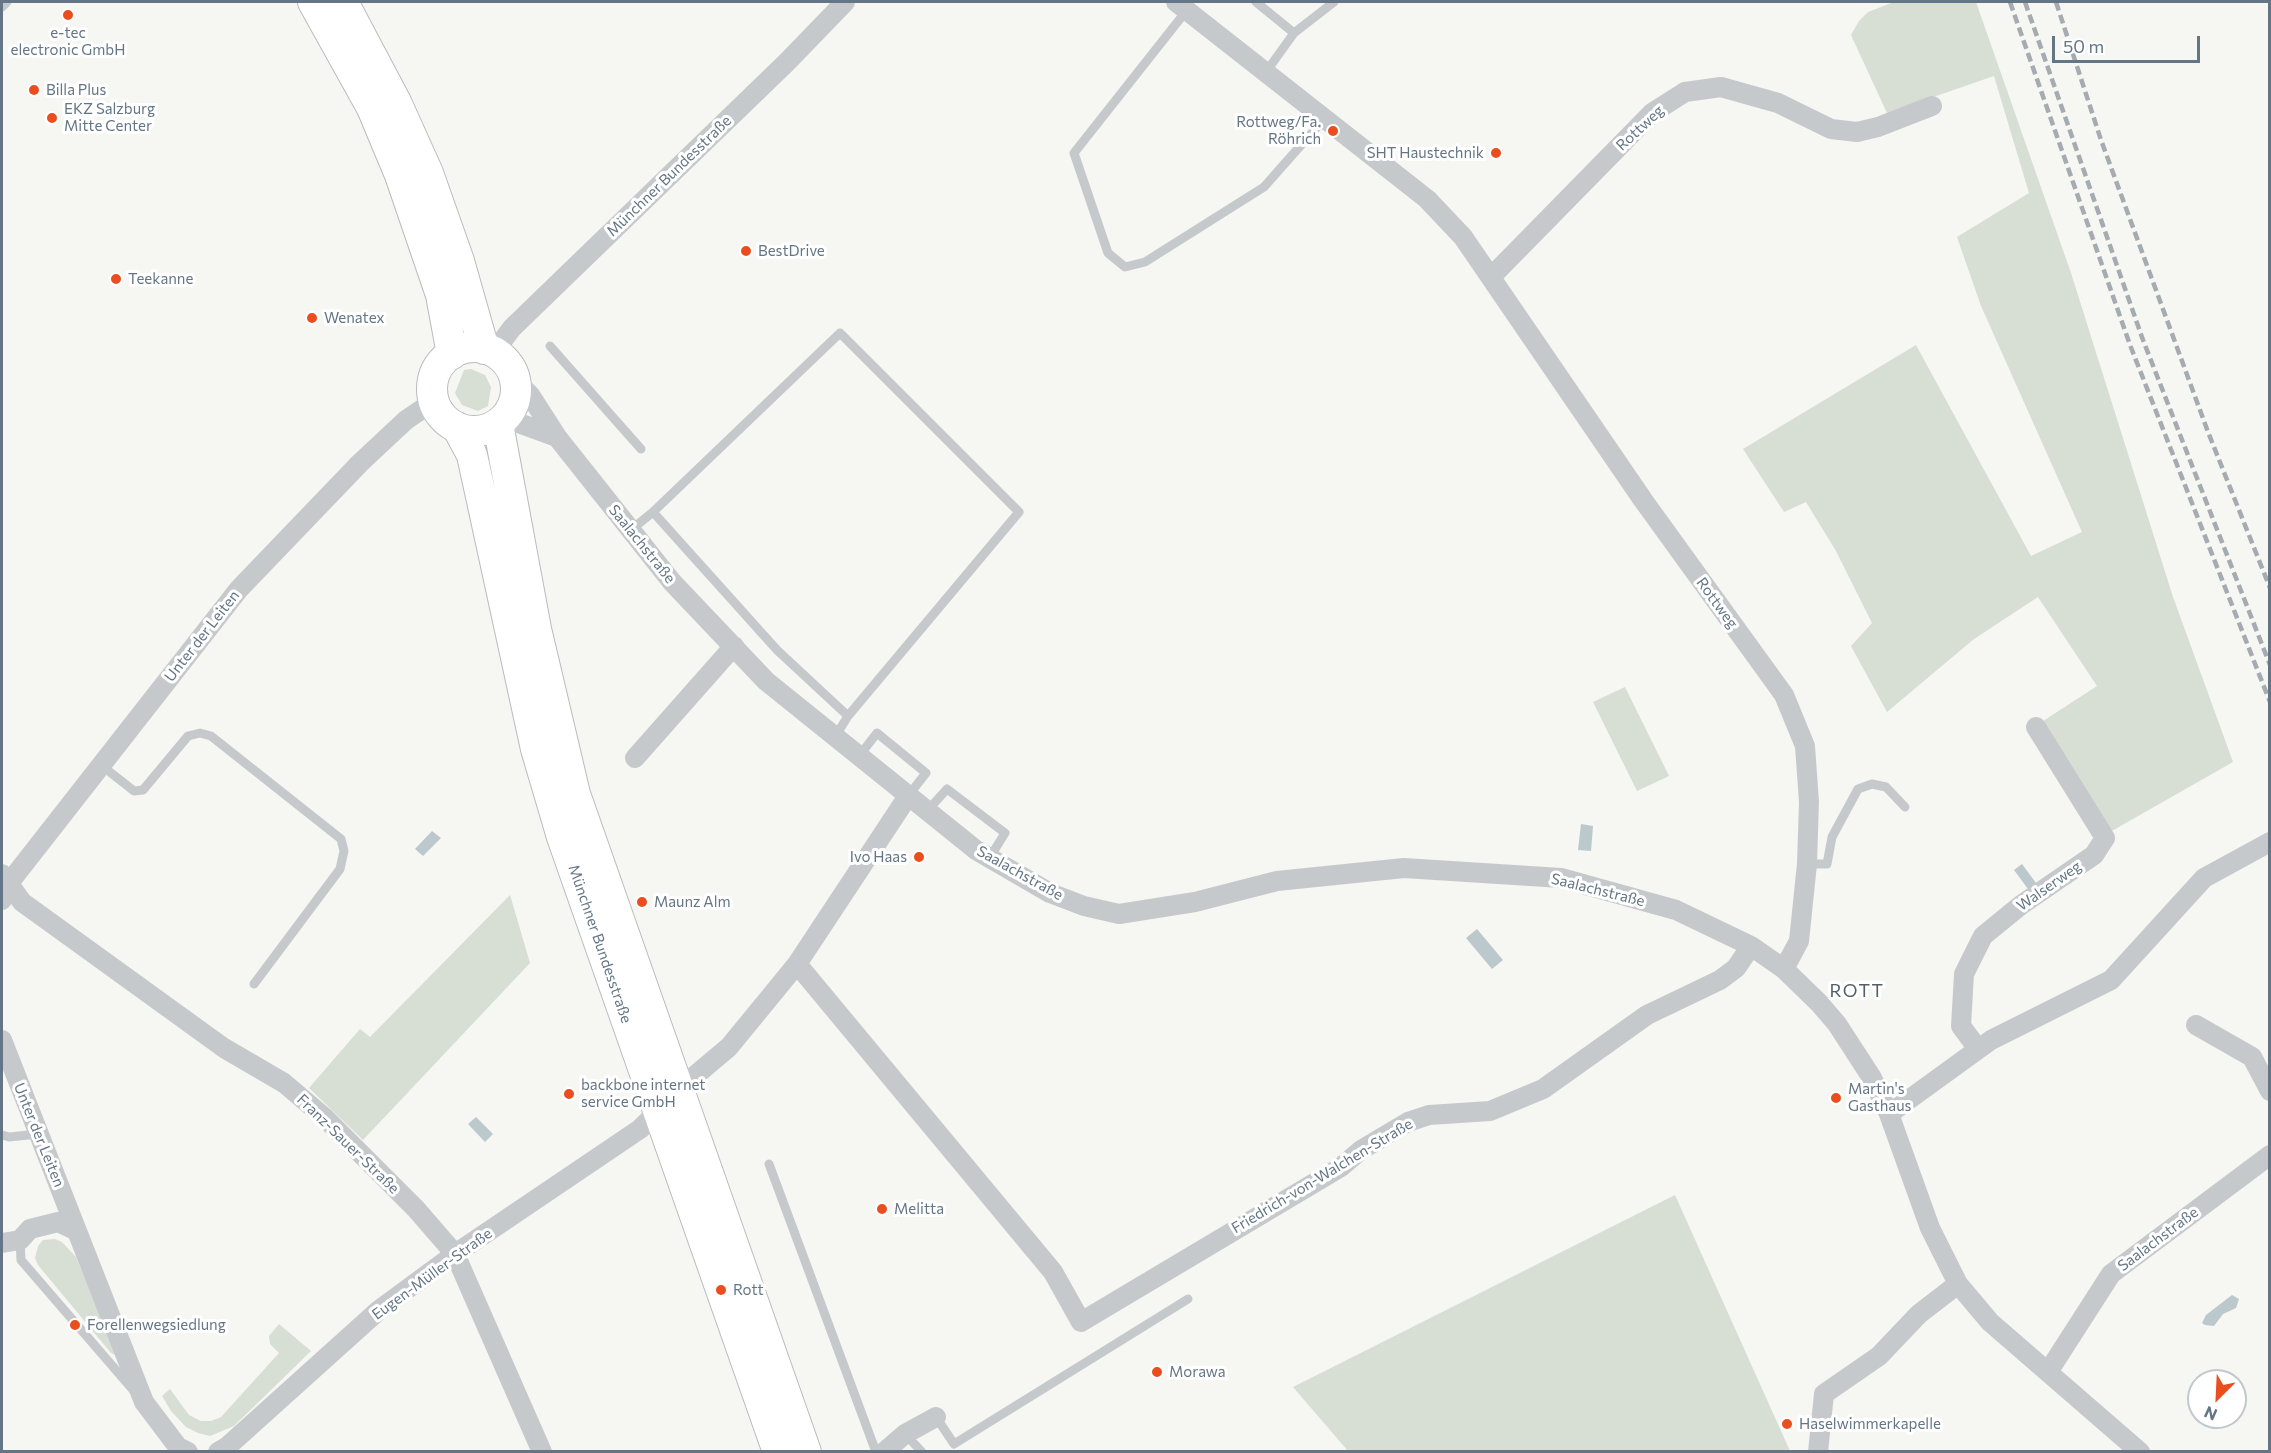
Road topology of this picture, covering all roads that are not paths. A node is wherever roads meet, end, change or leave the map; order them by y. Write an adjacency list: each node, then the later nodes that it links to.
1 (7, 2): 8 (lane)
2 (313, 2): 16 (main road)
3 (343, 2): 15 (main road)
4 (845, 2): 15 (street, Münchner Bundesstraße)
5 (1256, 2): 9 (lane)
6 (1334, 2): 9 (lane)
7 (1181, 6): 10 (street, Rottweg); 12 (lane)
8 (2, 7)
9 (1294, 33): 10 (lane)
10 (1266, 72): 12 (street, Rottweg)
11 (1932, 106): 13 (street, Rottweg)
12 (1325, 118): 13 (street, Rottweg)
13 (1492, 276): 37 (street, Rottweg)
14 (550, 346): 22 (lane)
15 (489, 350): 16 (main road); 17 (main road)
16 (452, 354): 18 (main road)
17 (515, 380): 19 (main road); 21 (street, Saalachstraße)
18 (434, 401): 20 (main road); 31 (street, Unter der Leiten)
19 (501, 421): 20 (main road); 21 (street); 46 (main road, Münchner Bundesstraße)
20 (457, 427): 48 (main road, Münchner Bundesstraße)
21 (556, 437): 24 (street, Saalachstraße)
22 (641, 449)
23 (653, 512): 24 (lane); 26 (lane); 26 (lane)
24 (631, 530): 25 (street, Saalachstraße)
25 (734, 646): 28 (street, Saalachstraße); 30 (street)
26 (848, 716): 28 (lane)
27 (2036, 727): 45 (street, Walserweg)
28 (835, 736): 29 (street, Saalachstraße)
29 (859, 756): 32 (street, Saalachstraße); 32 (lane)
30 (635, 758)
31 (101, 765): 38 (street, Unter der Leiten); 42 (lane)
32 (908, 796): 34 (street, Saalachstraße); 40 (street)
33 (1905, 807): 37 (lane)
34 (927, 811): 36 (street, Saalachstraße); 36 (lane)
35 (2270, 842): 45 (street)
36 (989, 859): 39 (street, Saalachstraße)
37 (1807, 864): 41 (street, Rottweg)
38 (4, 886): 56 (street, Franz-Sauer-Straße)
39 (1751, 945): 40 (street, Friedrich-von-Walchen-Straße); 41 (street, Saalachstraße)
40 (797, 964): 46 (street)
41 (1784, 969): 49 (street, Saalachstraße)
42 (254, 984)
43 (2196, 1025): 47 (street)
44 (2, 1040): 50 (street, Unter der Leiten)
45 (1978, 1049): 49 (street)
46 (680, 1090): 48 (street); 68 (main road, Münchner Bundesstraße)
47 (2270, 1091)
48 (658, 1112): 56 (street, Eugen-Müller-Straße); 67 (main road, Münchner Bundesstraße)
49 (1889, 1114): 57 (street, Saalachstraße)
50 (38, 1134): 51 (lane); 54 (street, Unter der Leiten)
51 (2, 1135)
52 (2270, 1155): 59 (street, Saalachstraße)
53 (769, 1164): 69 (lane)
54 (77, 1231): 55 (street); 60 (street)
55 (10, 1241): 60 (lane)
56 (455, 1254): 65 (street, Eugen-Müller-Straße); 66 (street, Franz-Sauer-Straße)
57 (1958, 1284): 59 (street, Saalachstraße); 72 (street)
58 (1188, 1299): 61 (lane)
59 (2048, 1372): 63 (street, Saalachstraße)
60 (144, 1402): 64 (street)
61 (936, 1417): 62 (street)
62 (905, 1434): 70 (street); 71 (lane)
63 (2137, 1449)
64 (188, 1452)
65 (218, 1452)
66 (542, 1452)
67 (778, 1452)
68 (806, 1452)
69 (876, 1452)
70 (884, 1452)
71 (922, 1452)
72 (1818, 1452)

